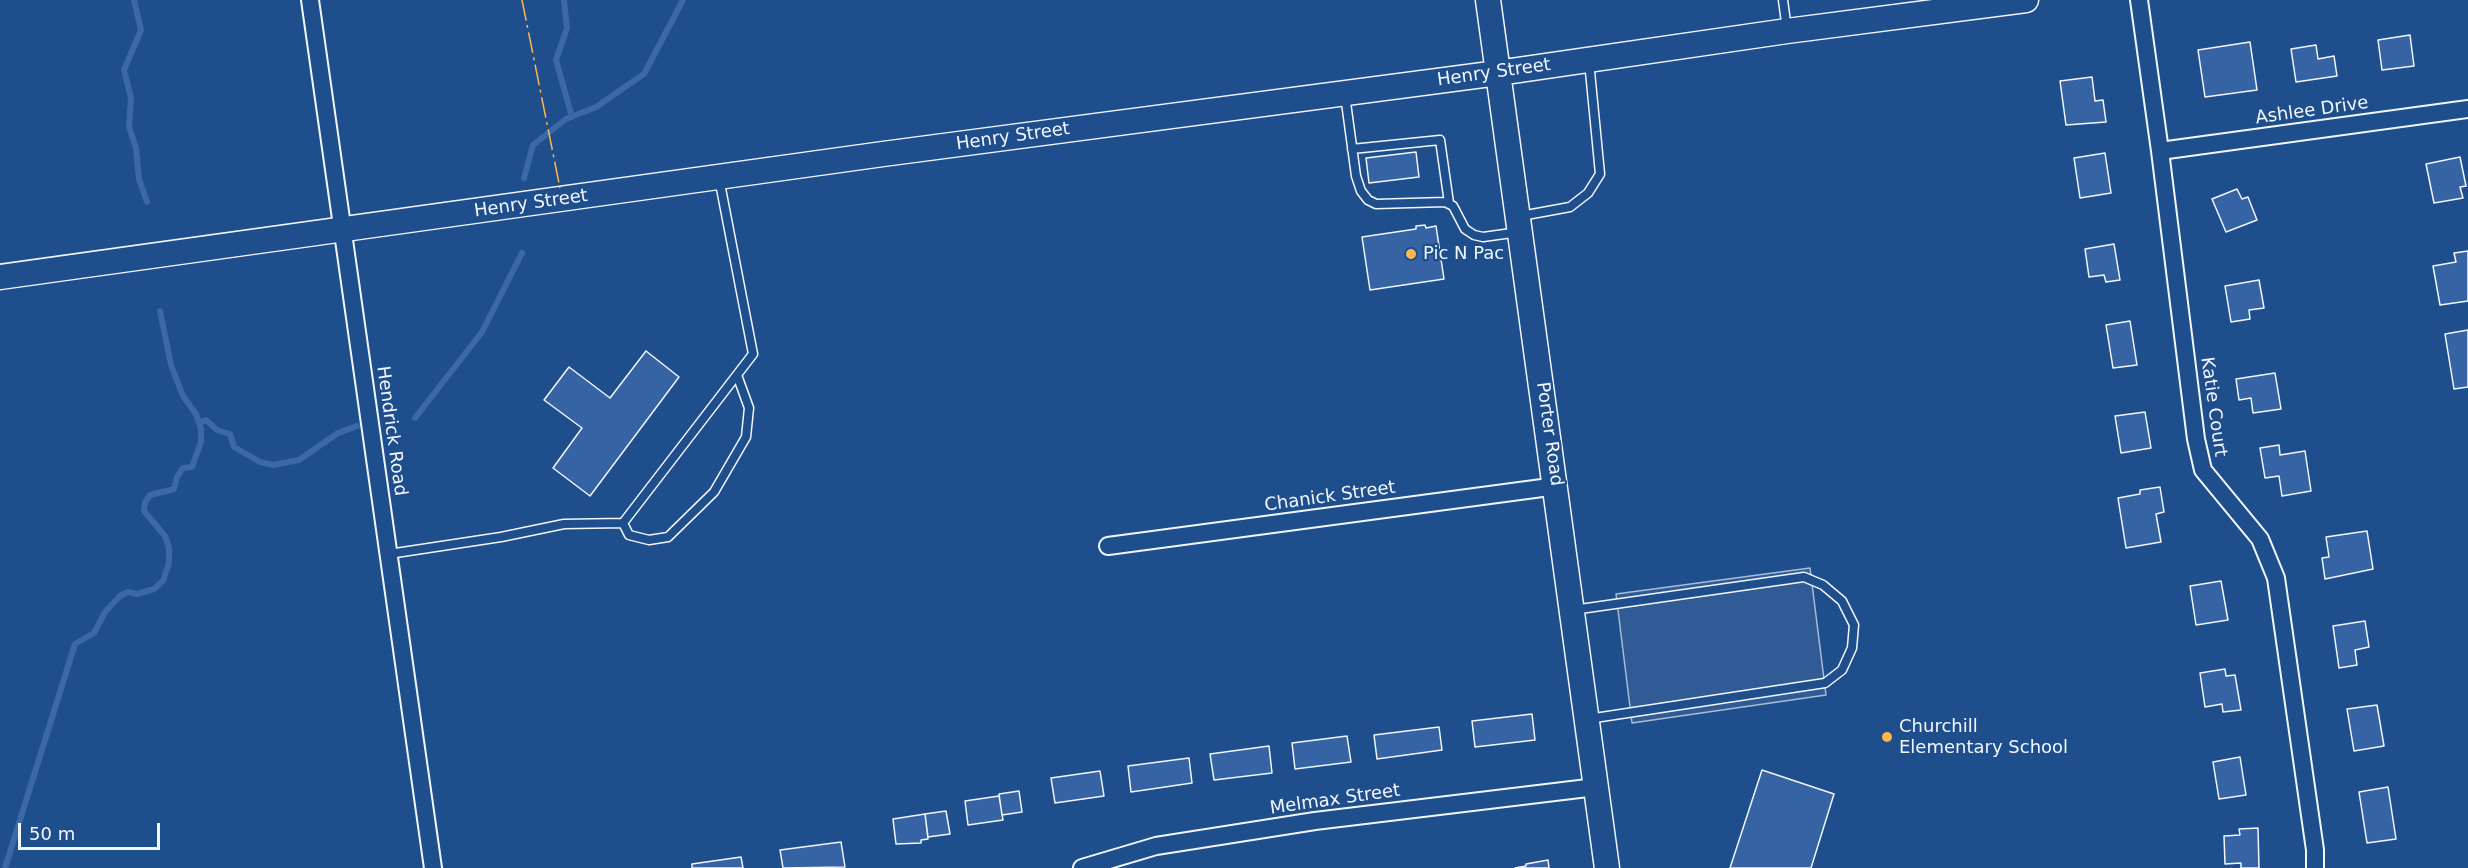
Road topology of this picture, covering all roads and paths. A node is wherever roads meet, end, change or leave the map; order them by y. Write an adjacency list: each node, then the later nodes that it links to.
1 (310, 0): 16 (street, Hendrick Road)
2 (1488, 0): 8 (street, Porter Road)
3 (1783, 0): 6 (lane)
4 (2026, 0): 6 (street, Henry Street)
5 (2139, 0): 12 (street, Katie Court)
6 (1787, 31): 7 (street, Henry Street)
7 (1589, 60): 8 (street, Henry Street); 15 (lane)
8 (1497, 73): 9 (street, Henry Street); 15 (street, Porter Road)
9 (1345, 93): 11 (lane); 13 (street, Henry Street)
10 (2468, 109): 12 (street, Ashlee Drive)
11 (1352, 149): 14 (lane); 14 (lane)
12 (2160, 151): 29 (street, Katie Court)
13 (719, 177): 16 (street, Henry Street); 18 (lane)
14 (1449, 203): 15 (lane)
15 (1518, 224): 19 (street, Porter Road)
16 (342, 229): 17 (street, Henry Street); 22 (street, Hendrick Road)
17 (0, 277)
18 (737, 375): 20 (lane); 20 (lane)
19 (1557, 486): 21 (street, Chanick Street); 23 (street, Porter Road)
20 (623, 523): 22 (lane)
21 (1108, 546)
22 (389, 554): 26 (street, Hendrick Road)
23 (1573, 610): 24 (street, Porter Road); 24 (lane)
24 (1587, 719): 25 (street, Porter Road)
25 (1596, 787): 27 (street, Melmax Street); 28 (street, Porter Road)
26 (434, 868)
27 (1082, 868)
28 (1607, 868)
29 (2315, 868)

